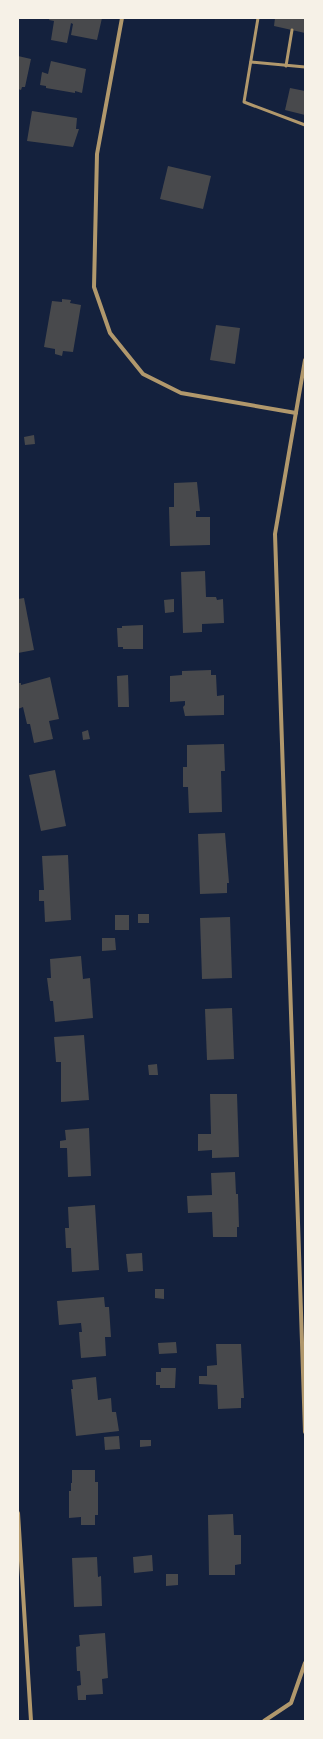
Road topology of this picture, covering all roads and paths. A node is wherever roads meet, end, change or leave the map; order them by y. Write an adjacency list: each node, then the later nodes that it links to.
1 (122, 18): 9 (street)
2 (258, 18): 4 (lane)
3 (292, 30): 5 (lane)
4 (251, 62): 5 (lane); 7 (lane)
5 (286, 66): 6 (lane)
6 (305, 67)
7 (305, 126)
8 (305, 360): 9 (street)
9 (296, 413): 10 (street)
10 (305, 1432)
11 (18, 1513): 13 (street)
12 (305, 1662): 14 (street)
13 (31, 1721)
14 (264, 1721)

